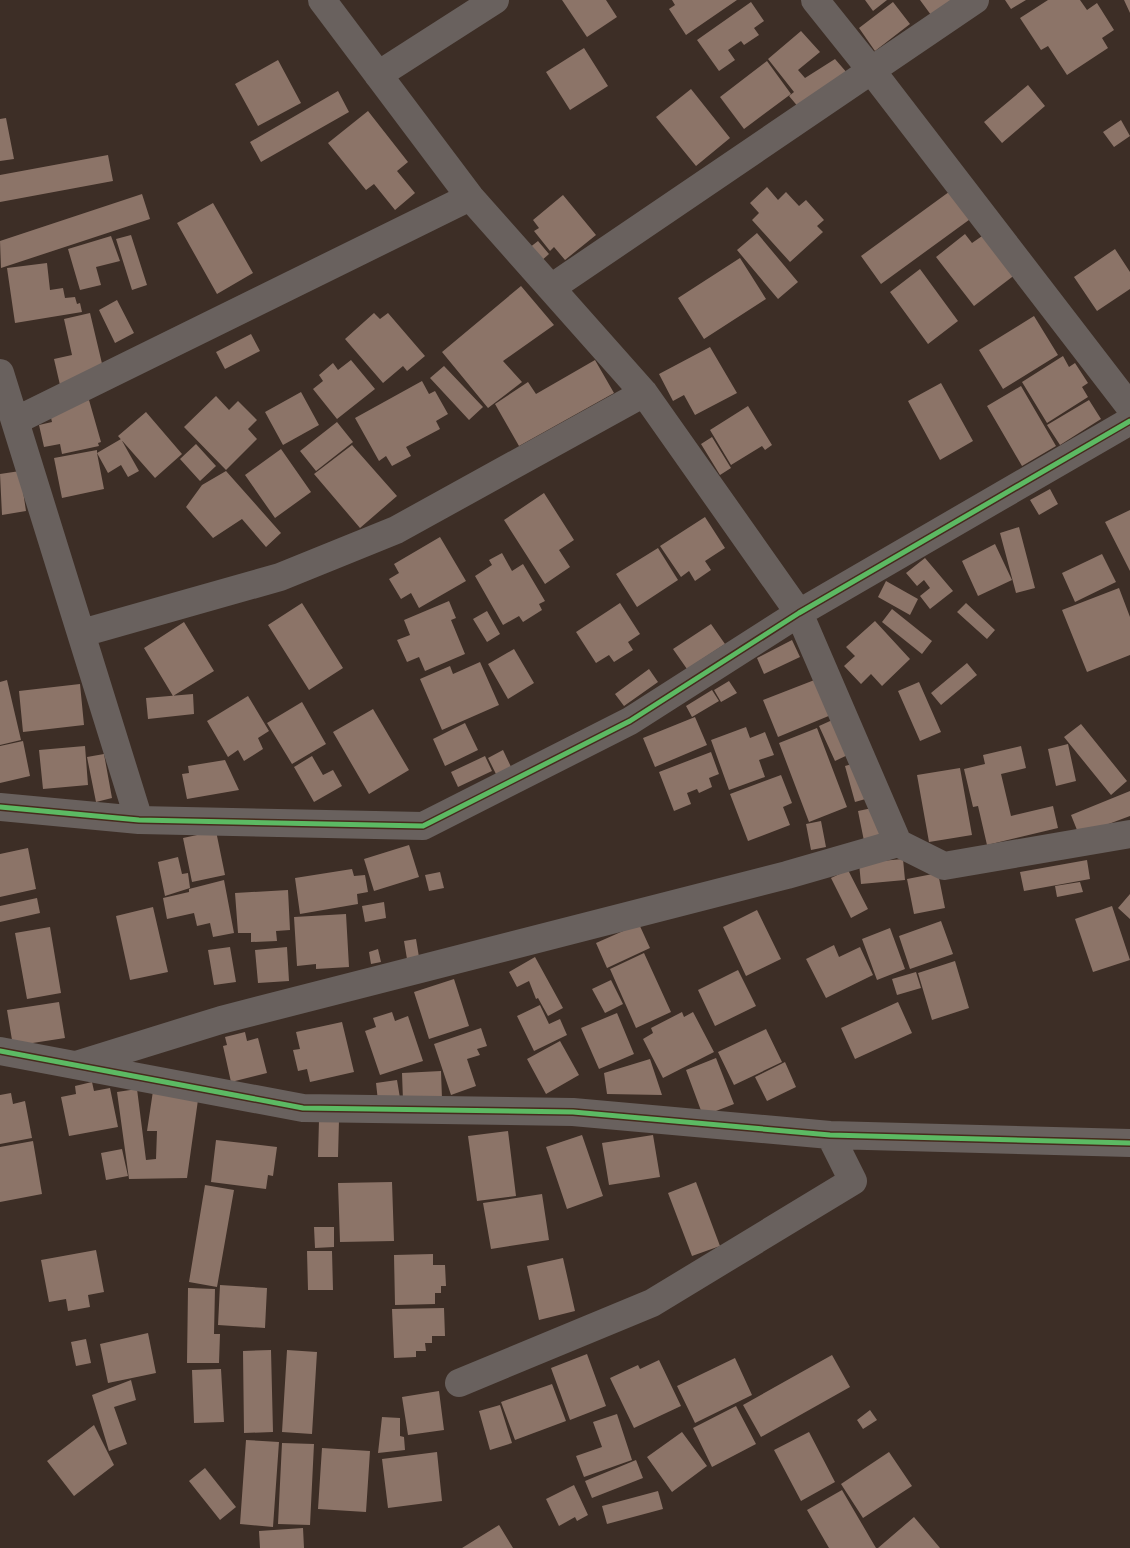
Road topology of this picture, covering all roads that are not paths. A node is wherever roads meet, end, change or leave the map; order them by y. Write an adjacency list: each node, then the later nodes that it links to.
1 (322, 0): 6 (street)
2 (495, 0): 6 (street)
3 (815, 0): 5 (street)
4 (975, 0): 5 (street)
5 (871, 70): 8 (street); 11 (street)
6 (378, 75): 7 (street)
7 (470, 197): 8 (street); 12 (street)
8 (551, 288): 10 (street)
9 (0, 373): 12 (street)
10 (644, 393): 14 (street); 15 (street)
11 (1130, 407)
12 (15, 421): 15 (street)
13 (1130, 421): 14 (street)
14 (799, 613): 17 (street); 19 (street)
15 (82, 634): 17 (street)
16 (0, 807): 17 (street)
17 (139, 820)
18 (1130, 834): 19 (street)
19 (898, 844): 21 (street)
20 (0, 1051): 21 (street)
21 (74, 1065): 22 (street)
22 (830, 1136): 23 (street); 24 (street)
23 (1130, 1143)
24 (460, 1383)

